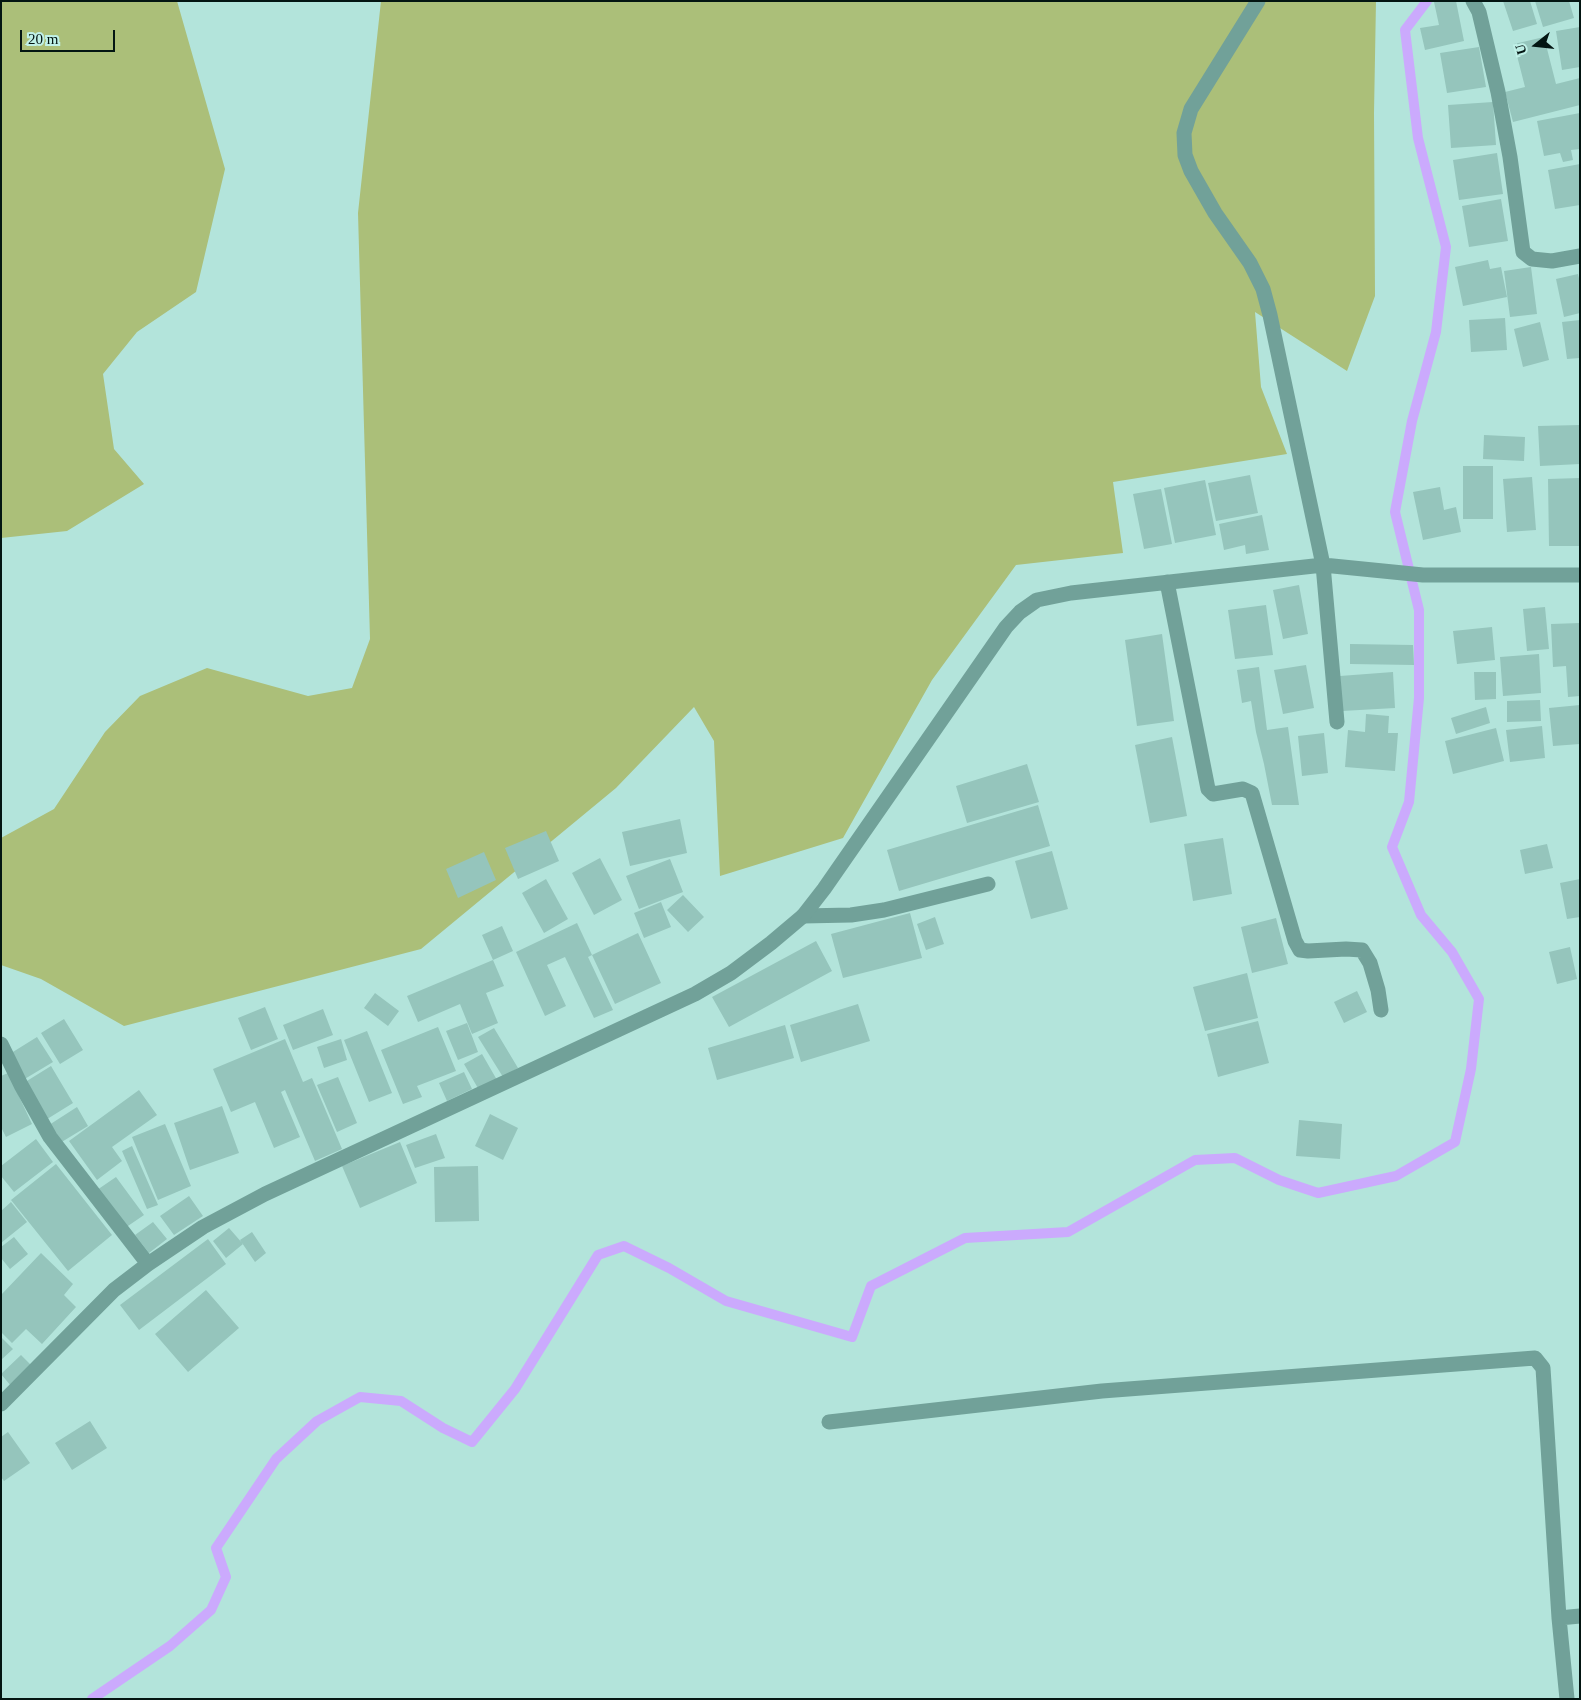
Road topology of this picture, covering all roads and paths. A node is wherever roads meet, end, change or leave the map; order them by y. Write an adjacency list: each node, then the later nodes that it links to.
1 (1258, 1): 4 (street)
2 (1473, 1): 3 (street)
3 (1580, 256)
4 (1323, 564): 5 (street); 6 (street); 7 (street)
5 (1580, 575)
6 (1168, 582): 9 (street); 10 (street)
7 (1337, 722)
8 (988, 884): 9 (street)
9 (803, 916): 12 (street)
10 (1381, 1010)
11 (1, 1044): 12 (street)
12 (148, 1264): 13 (street)
13 (1, 1404)
14 (829, 1422): 16 (street)
15 (1580, 1616): 16 (street)
16 (1559, 1618): 17 (street)
17 (1567, 1699)

